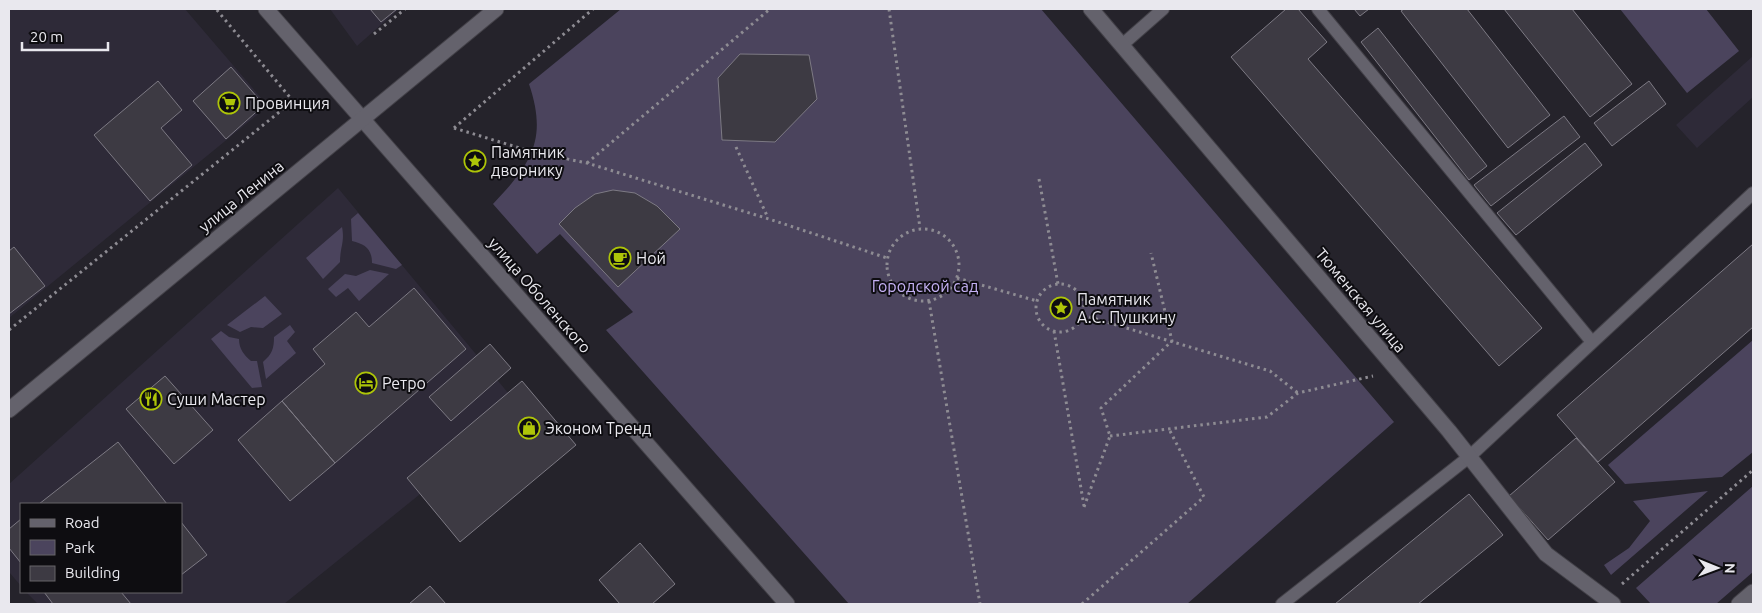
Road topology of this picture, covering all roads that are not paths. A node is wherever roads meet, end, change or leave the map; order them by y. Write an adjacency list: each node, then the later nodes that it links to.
1 (266, 9): 7 (street, улица Оболенского)
2 (496, 9): 7 (street, улица Ленина)
3 (1091, 9): 6 (street, Тюменская улица)
4 (1163, 9): 6 (lane)
5 (1318, 9): 9 (lane)
6 (1122, 45): 11 (street, Тюменская улица)
7 (362, 119): 10 (street, улица Ленина); 14 (street, улица Оболенского)
8 (1753, 193): 9 (lane)
9 (1592, 342): 11 (lane)
10 (9, 410)
11 (1469, 457): 13 (street, Тюменская улица); 15 (lane)
12 (1753, 592): 16 (street)
13 (1610, 601)
14 (787, 604)
15 (1282, 604)
16 (1739, 604)

